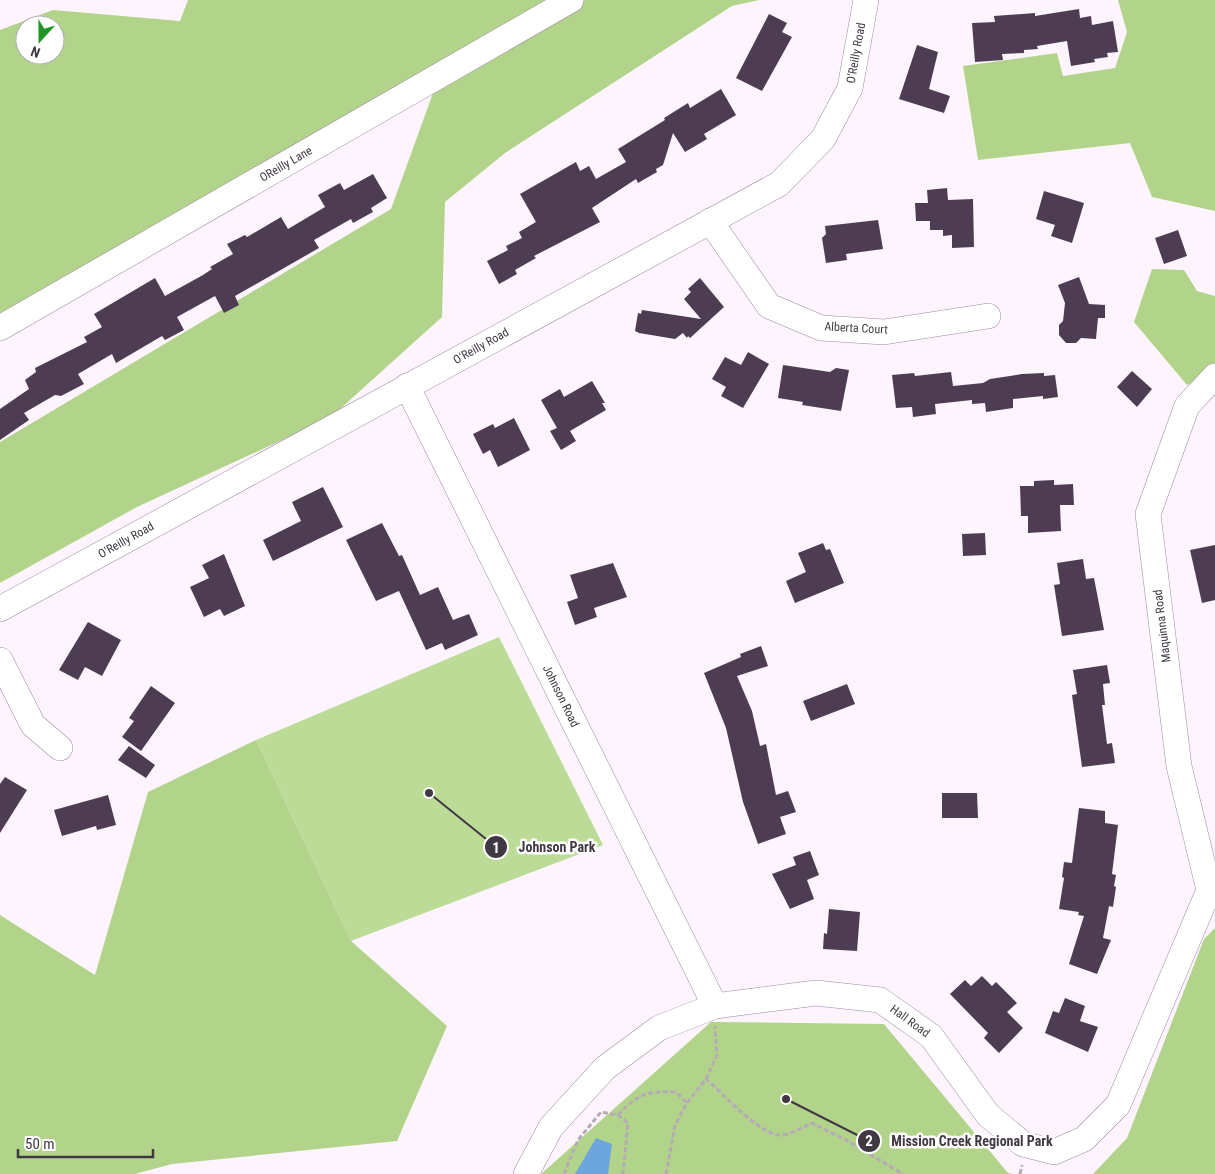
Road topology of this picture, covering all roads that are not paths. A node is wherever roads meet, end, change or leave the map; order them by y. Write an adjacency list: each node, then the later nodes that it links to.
1 (571, 0): 5 (street, OReilly Lane)
2 (866, 0): 3 (street, O'Reilly Road)
3 (710, 221): 4 (street, Alberta Court); 7 (street, O'Reilly Road)
4 (988, 316)
5 (0, 328)
6 (1215, 376): 11 (street, Maquinna Road)
7 (407, 386): 8 (street, O'Reilly Road); 12 (street, Johnson Road)
8 (1, 606)
9 (0, 660): 10 (street)
10 (60, 748)
11 (1212, 887): 12 (street, Hall Road)
12 (714, 1006): 13 (street, Hall Road)
13 (526, 1174)

